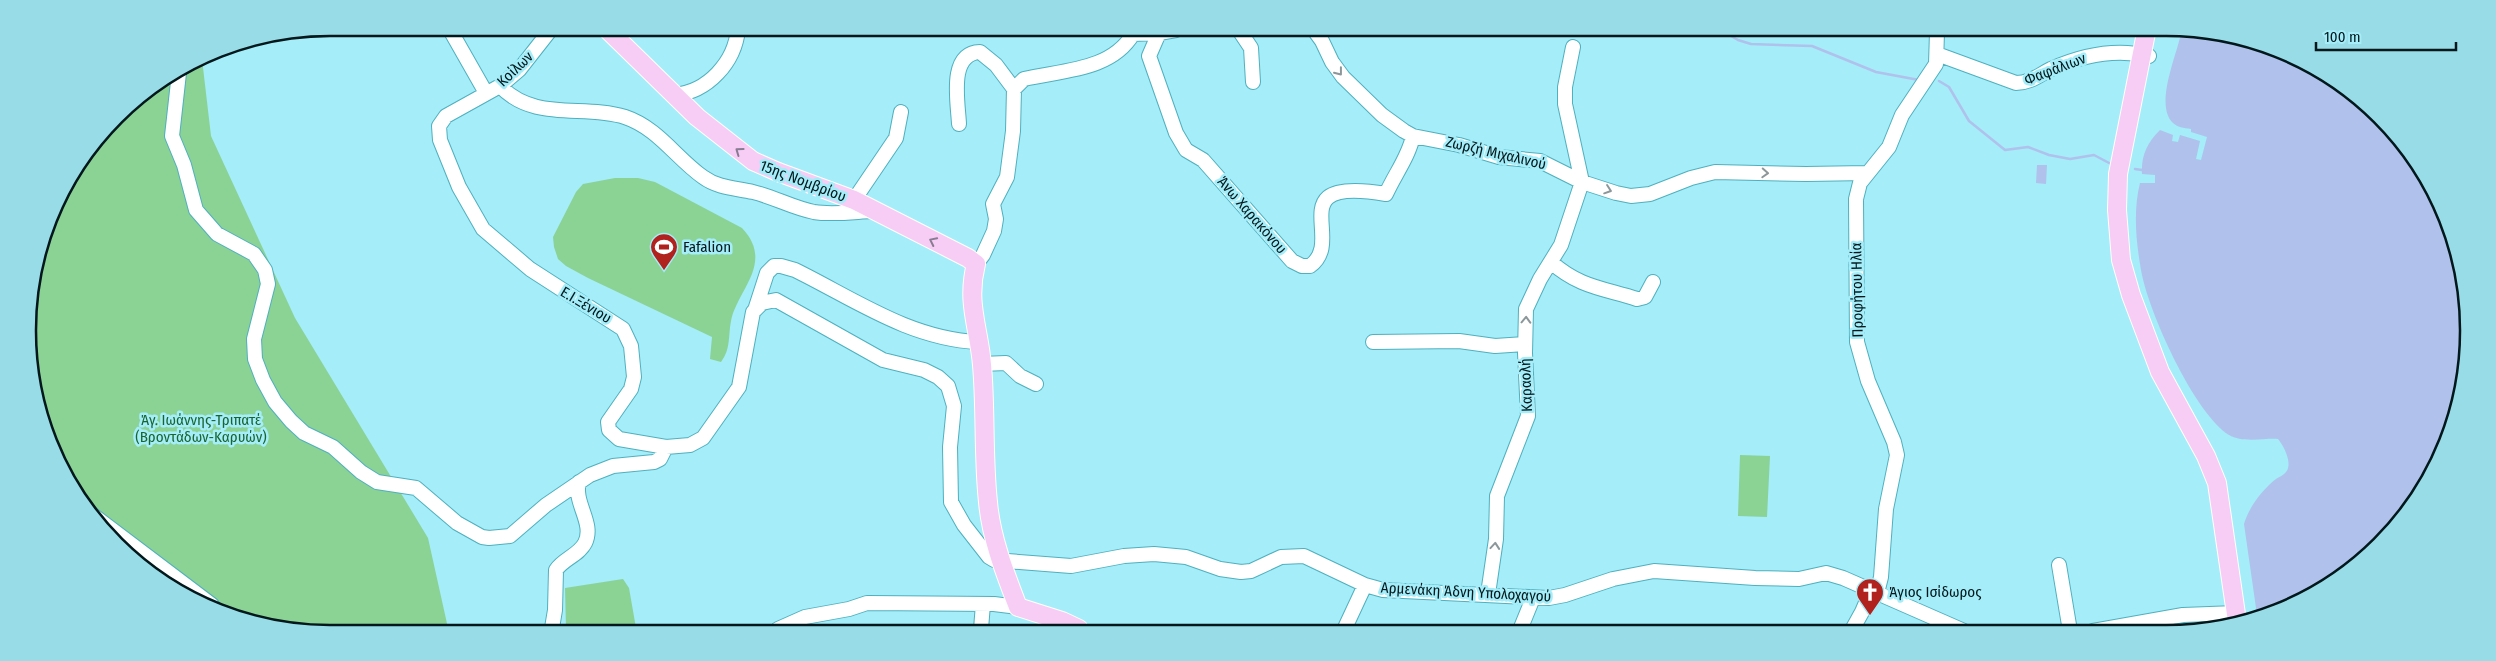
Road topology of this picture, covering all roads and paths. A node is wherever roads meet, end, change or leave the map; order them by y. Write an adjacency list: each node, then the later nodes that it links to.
1 (454, 36): 19 (street)
2 (546, 36): 17 (street, Κοίλων)
3 (614, 36): 20 (main road, 15ης Νομβρίου)
4 (737, 36): 20 (street)
5 (1130, 36): 18 (street)
6 (1159, 36): 24 (street, Άνω Χαρακόνου)
7 (1243, 36): 16 (street)
8 (1319, 36): 24 (street, Ζωρζή Μιχαλινού, one-way to 24)
9 (1937, 36): 13 (street, Προφήτου Ηλία)
10 (2146, 36): 14 (main road)
11 (2152, 36): 14 (main road)
12 (1573, 47): 26 (street)
13 (1937, 54): 14 (street, Φαφάλιων); 25 (street, Προφήτου Ηλία)
14 (2145, 56): 50 (main road)
15 (178, 79): 39 (street)
16 (1253, 82)
17 (500, 86): 19 (street, Κοίλων); 28 (street)
18 (1014, 89): 23 (street); 30 (street)
19 (486, 93): 22 (street, Κοίλων)
20 (674, 95): 27 (main road, 15ης Νομβρίου, one-way to 20)
21 (901, 112): 27 (street)
22 (446, 116): 38 (street, Ε.Ι.Ξένιου)
23 (959, 124)
24 (1413, 136): 26 (street, Ζωρζή Μιχαλινού)
25 (1868, 173): 26 (street, Ζωρζή Μιχαλινού, one-way to 25); 45 (street, Προφήτου Ηλία)
26 (1582, 182): 29 (street, Καραολή)
27 (854, 200): 28 (main road, 15ης Νομβρίου)
28 (871, 211): 30 (main road, 15ης Νομβρίου, one-way to 28)
29 (1551, 262): 31 (street); 35 (street, Καραολή, one-way to 29)
30 (976, 264): 33 (main road)
31 (1653, 282)
32 (756, 307): 33 (street, Ε.Ι.Ξένιου); 38 (street, Ε.Ι.Ξένιου); 41 (street)
33 (978, 342): 36 (main road)
34 (1373, 342): 35 (street)
35 (1525, 344): 46 (street, Καραολή, one-way to 35)
36 (982, 364): 37 (street); 41 (main road)
37 (1036, 384)
38 (666, 447): 39 (street)
39 (579, 482): 52 (street)
40 (116, 532): 44 (street)
41 (1001, 561): 43 (street, Αρμενάκη Άδνη Υπολοχαγού); 49 (main road)
42 (2059, 565): 60 (street)
43 (1365, 584): 46 (street, Αρμενάκη Άδνη Υπολοχαγού); 56 (street)
44 (192, 590)
45 (1874, 592): 47 (street, Αρμενάκη Άδνη Υπολοχαγού); 58 (street, Προφήτου Ηλία); 59 (street, Αρμενάκη Άδνη Υπολοχαγού)
46 (1488, 594): 47 (street, Αρμενάκη Άδνη Υπολοχαγού)
47 (1534, 598): 57 (street)
48 (983, 604): 49 (street); 53 (street); 54 (street)
49 (1018, 607): 55 (main road)
50 (2239, 616)
51 (2231, 617): 61 (street)
52 (552, 625)
53 (787, 625)
54 (982, 625)
55 (1070, 625)
56 (1346, 625)
57 (1522, 625)
58 (1855, 625)
59 (1952, 625)
60 (2069, 625)
61 (2125, 625)

